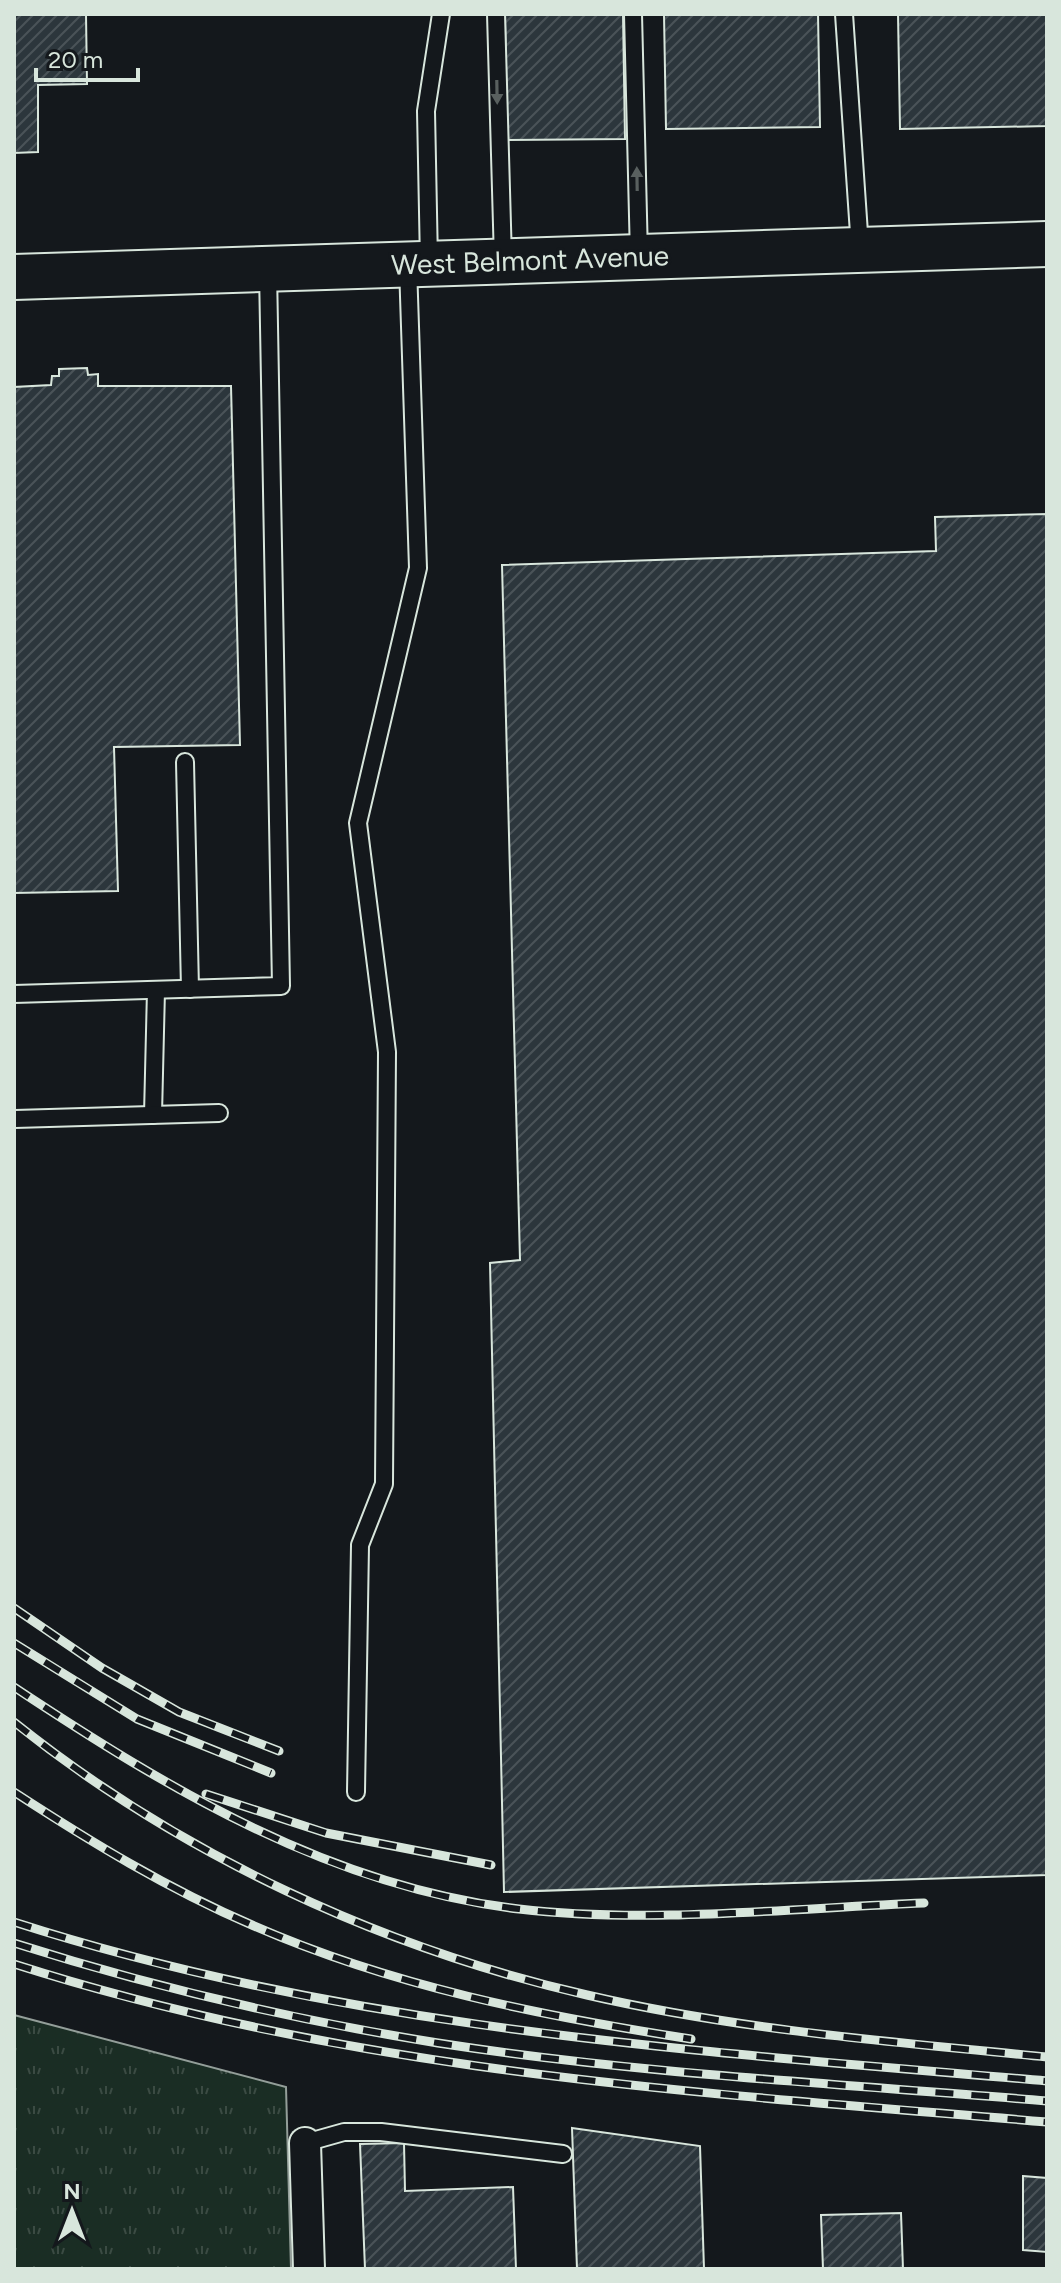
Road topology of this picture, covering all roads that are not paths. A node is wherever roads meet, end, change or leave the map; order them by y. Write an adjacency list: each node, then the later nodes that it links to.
1 (441, 14): 9 (lane)
2 (496, 14): 8 (lane, one-way to 8)
3 (633, 14): 7 (lane, one-way to 3)
4 (844, 14): 6 (lane)
5 (1047, 244): 6 (main road, West Belmont Avenue)
6 (860, 250): 7 (main road, West Belmont Avenue)
7 (639, 257): 8 (main road, West Belmont Avenue)
8 (503, 261): 9 (main road, West Belmont Avenue)
9 (419, 264): 10 (main road, West Belmont Avenue); 19 (lane)
10 (268, 269): 11 (main road, West Belmont Avenue); 13 (lane)
11 (14, 277)
12 (185, 762): 13 (lane)
13 (190, 989): 14 (lane)
14 (156, 990): 15 (lane); 17 (lane)
15 (14, 994)
16 (219, 1113): 17 (lane)
17 (153, 1115): 18 (lane)
18 (15, 1119)
19 (356, 1792)
20 (305, 2143): 21 (lane); 22 (street)
21 (563, 2154)
22 (309, 2269)

